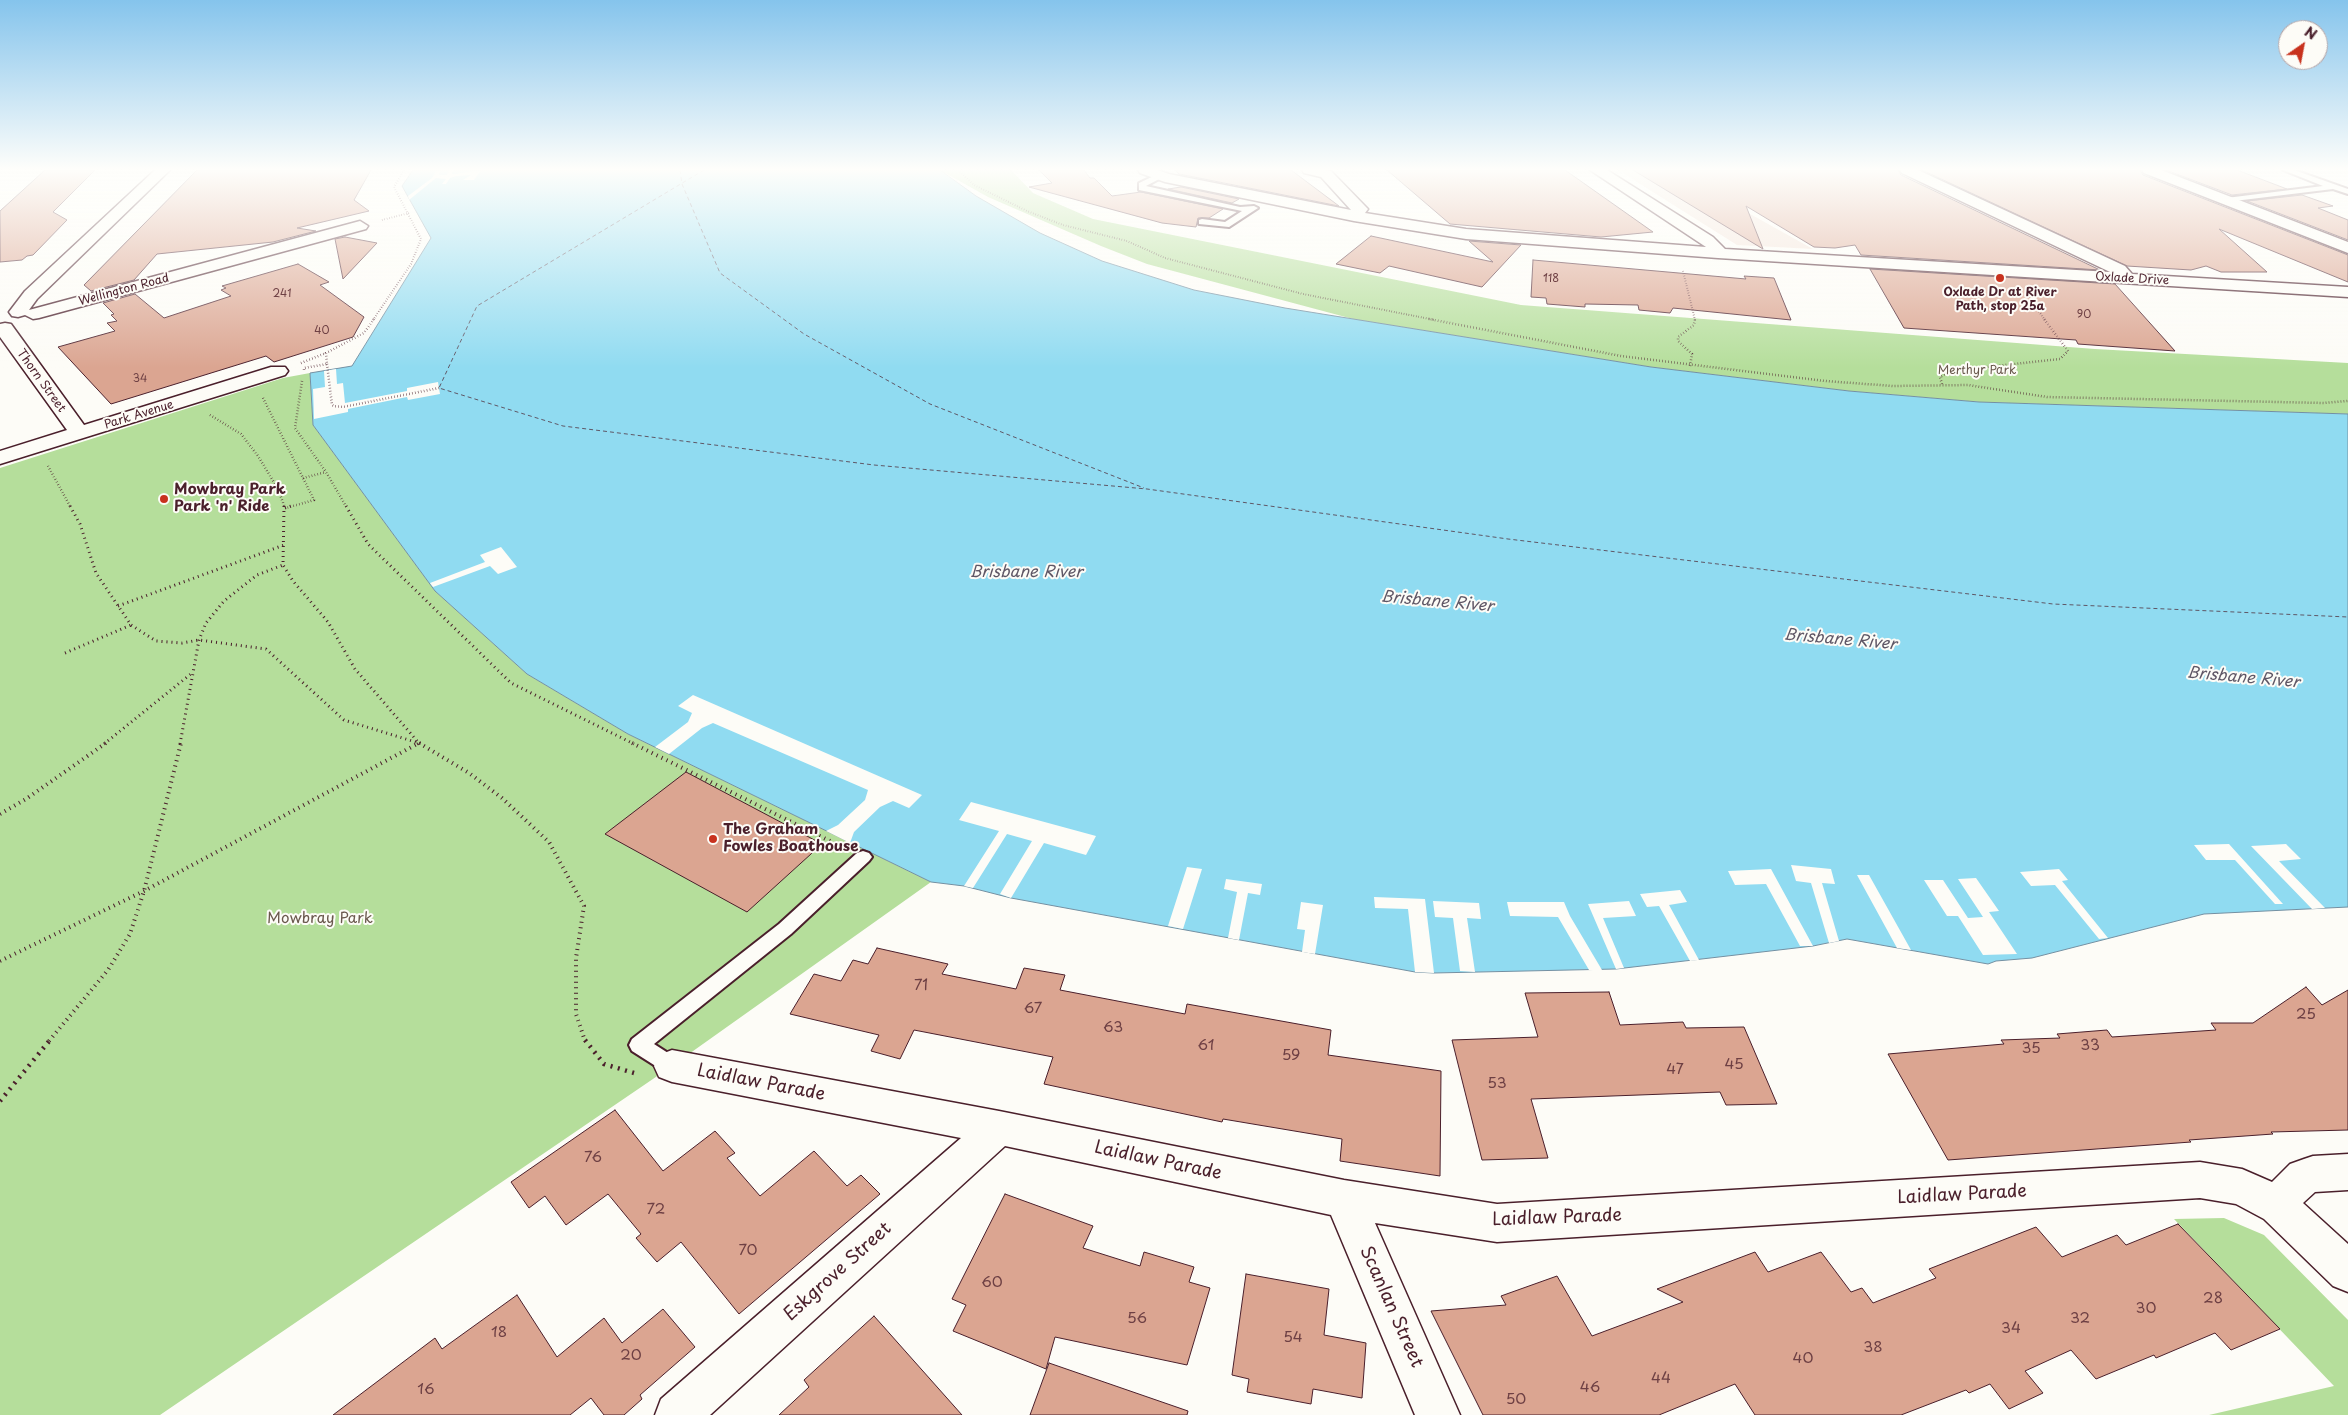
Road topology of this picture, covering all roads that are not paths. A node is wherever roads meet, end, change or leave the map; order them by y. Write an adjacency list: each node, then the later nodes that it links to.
1 (93, 236): 11 (street)
2 (321, 236): 11 (street, Wellington Road)
3 (1493, 236): 8 (street, Oxlade Drive)
4 (1701, 236): 8 (street)
5 (2046, 236): 9 (street)
6 (2318, 236): 7 (street)
7 (2348, 248)
8 (1718, 253): 9 (street, Oxlade Drive)
9 (2129, 279): 10 (street, Oxlade Drive)
10 (2348, 292)
11 (26, 313): 12 (street)
12 (2, 324): 14 (street, Thorn Street)
13 (278, 371): 14 (street, Park Avenue)
14 (79, 433): 15 (street, Park Avenue)
15 (0, 458)
16 (863, 857): 17 (lane)
17 (672, 1066): 18 (street, Laidlaw Parade)
18 (999, 1128): 20 (street, Laidlaw Parade); 23 (street, Eskgrove Street)
19 (2348, 1172): 21 (street)
20 (1344, 1199): 21 (street, Laidlaw Parade); 24 (street, Scanlan Street)
21 (2278, 1206): 22 (street, Laidlaw Parade)
22 (2348, 1272)
23 (677, 1415)
24 (1438, 1415)

